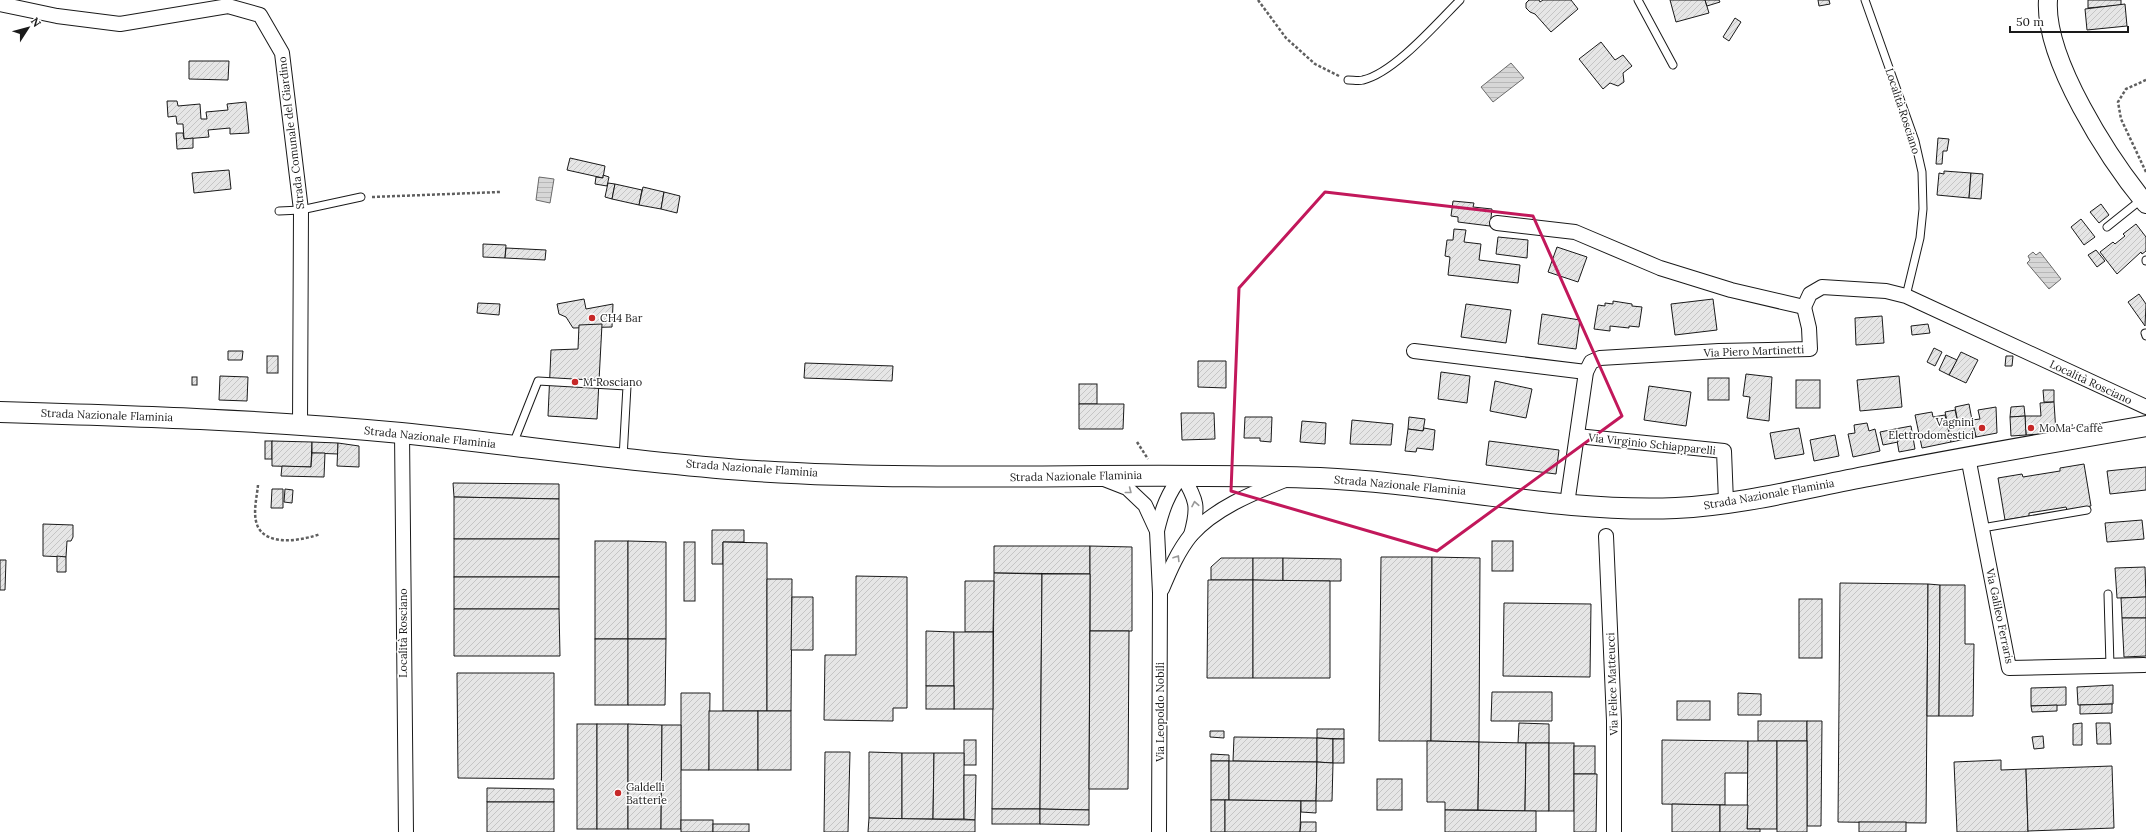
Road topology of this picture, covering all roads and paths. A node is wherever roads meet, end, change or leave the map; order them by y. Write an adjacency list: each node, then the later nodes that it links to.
1 (1258, 0): 8 (path)
2 (1460, 0): 8 (lane)
3 (1638, 0): 7 (lane)
4 (1865, 0): 18 (lane, Località Rosciano)
5 (2048, 0): 13 (street)
6 (0, 4): 14 (street, Strada Comunale del Giardino)
7 (1673, 65)
8 (1348, 80)
9 (2146, 80): 10 (path)
10 (2146, 172)
11 (500, 192): 12 (path)
12 (362, 197): 14 (lane)
13 (2144, 201): 17 (lane)
14 (301, 210): 15 (lane); 24 (street, Strada Comunale del Giardino)
15 (279, 211)
16 (1497, 223): 19 (street)
17 (2107, 227)
18 (1906, 296): 19 (street, Località Rosciano); 22 (street, Località Rosciano)
19 (1804, 307): 21 (street, Via Piero Martinetti)
20 (1414, 352): 21 (street)
21 (1586, 372): 27 (street)
22 (2146, 407)
23 (0, 412): 24 (main road, Strada Nazionale Flaminia)
24 (300, 425): 26 (main road, Strada Nazionale Flaminia)
25 (2146, 426): 29 (main road, Strada Nazionale Flaminia)
26 (402, 433): 28 (main road, Strada Nazionale Flaminia); 47 (street, Località Rosciano)
27 (1577, 436): 35 (street, Via Virginio Schiapparelli); 36 (street)
28 (512, 446): 30 (main road, Strada Nazionale Flaminia); 30 (lane)
29 (1968, 456): 35 (main road, Strada Nazionale Flaminia); 38 (street, Via Galileo Ferraris)
30 (623, 458): 32 (main road, Strada Nazionale Flaminia)
31 (1182, 475): 32 (main road, Strada Nazionale Flaminia); 33 (main road, Strada Nazionale Flaminia); 39 (street, Via Leopoldo Nobili); 41 (street, Via Leopoldo Nobili, one-way to 31)
32 (1094, 476): 39 (street, Via Leopoldo Nobili, one-way to 39)
33 (1291, 477): 36 (main road, Strada Nazionale Flaminia); 41 (street, Via Leopoldo Nobili)
34 (258, 484): 40 (path)
35 (1726, 502): 36 (main road, Strada Nazionale Flaminia)
36 (1567, 504)
37 (2087, 510): 38 (lane)
38 (1982, 528): 46 (street, Via Galileo Ferraris)
39 (1157, 531): 43 (street, Via Leopoldo Nobili)
40 (320, 534)
41 (1191, 535): 43 (street, Via Leopoldo Nobili, one-way to 41)
42 (1606, 536): 49 (street, Via Felice Matteucci)
43 (1160, 593): 48 (street, Via Leopoldo Nobili)
44 (2108, 594): 46 (lane)
45 (2144, 665): 46 (street, Via Galileo Ferraris)
46 (2110, 666)
47 (406, 832)
48 (1159, 832)
49 (1614, 832)

